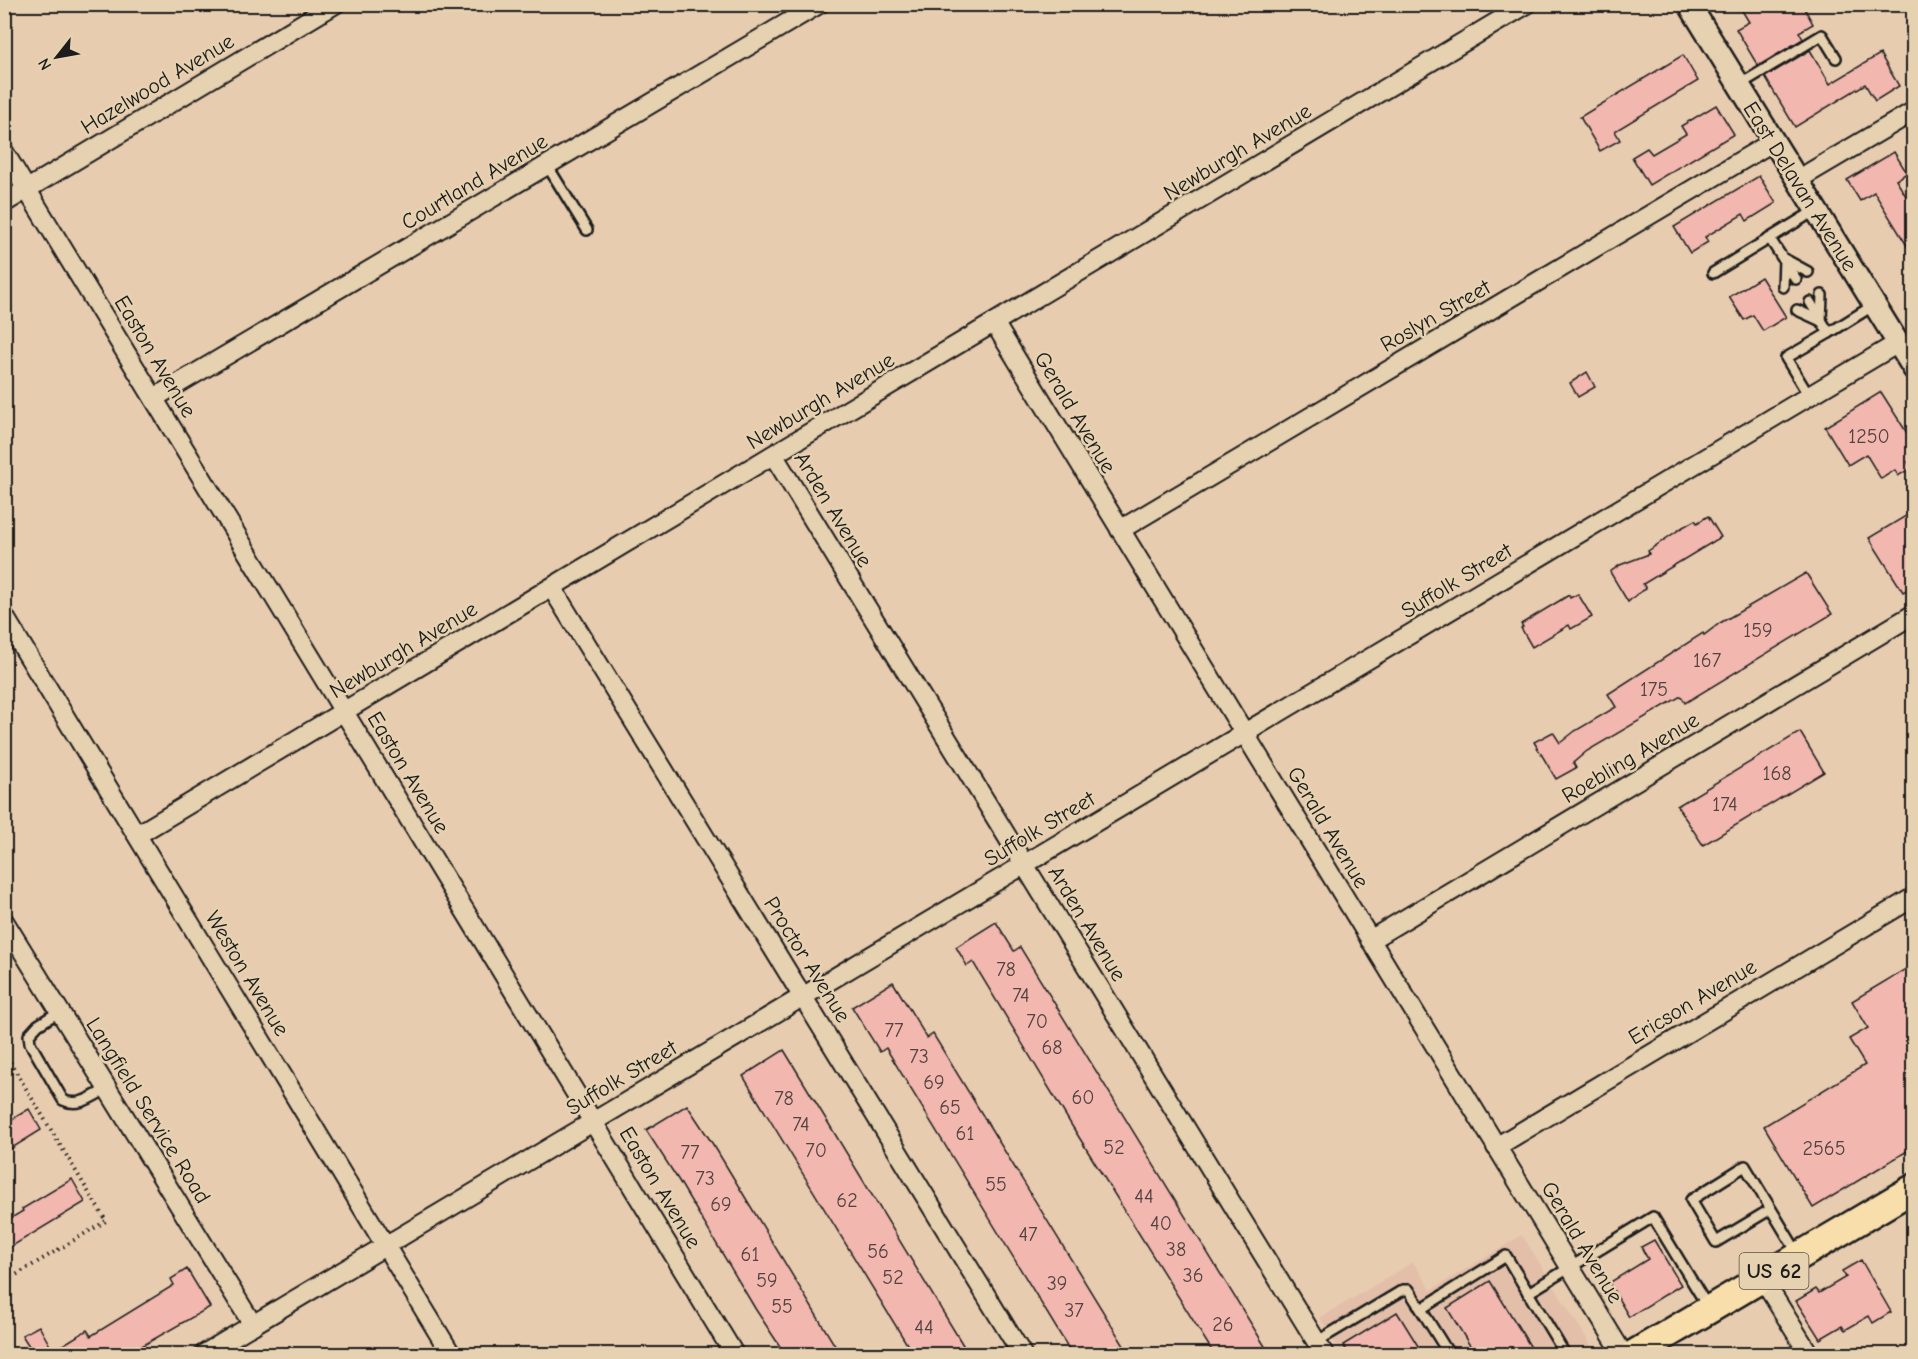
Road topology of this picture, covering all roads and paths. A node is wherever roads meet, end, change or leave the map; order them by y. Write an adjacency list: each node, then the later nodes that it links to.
1 (335, 4): 12 (street, Hazelwood Avenue)
2 (819, 4): 10 (street, Courtland Avenue)
3 (1527, 4): 27 (street, Newburgh Avenue)
4 (1689, 4): 6 (street, East Delavan Avenue)
5 (1836, 58): 6 (lane)
6 (1739, 85): 8 (street, East Delavan Avenue)
7 (1914, 111): 11 (street)
8 (1774, 141): 11 (street, East Delavan Avenue); 34 (street, Roslyn Street)
9 (4, 152): 12 (street, Easton Avenue)
10 (547, 165): 15 (lane); 32 (street, Courtland Avenue)
11 (1797, 180): 14 (street, East Delavan Avenue)
12 (27, 189): 13 (street, Hazelwood Avenue); 32 (street, Easton Avenue)
13 (4, 203)
14 (1816, 210): 16 (lane); 24 (street, East Delavan Avenue)
15 (587, 231)
16 (1770, 238): 17 (lane); 19 (lane)
17 (1784, 259): 18 (lane); 20 (lane); 21 (lane)
18 (1808, 272)
19 (1713, 273)
20 (1796, 279)
21 (1783, 287)
22 (1822, 295): 26 (lane)
23 (1810, 302): 26 (lane)
24 (1874, 305): 28 (lane); 29 (street, East Delavan Avenue)
25 (1797, 310): 26 (lane)
26 (1821, 321): 28 (lane)
27 (995, 324): 33 (street, Newburgh Avenue); 34 (street, Gerald Avenue)
28 (1829, 333): 31 (lane)
29 (1898, 343): 30 (street, East Delavan Avenue); 31 (street, Suffolk Street)
30 (1913, 367)
31 (1809, 396): 39 (street, Suffolk Street)
32 (153, 398): 38 (street, Easton Avenue)
33 (774, 456): 35 (street, Newburgh Avenue); 41 (street, Arden Avenue)
34 (1120, 530): 39 (street, Gerald Avenue)
35 (552, 588): 38 (street, Newburgh Avenue); 45 (street, Proctor Avenue)
36 (1914, 614): 44 (street, Roebling Avenue)
37 (4, 616): 40 (street, Weston Avenue)
38 (344, 711): 40 (street, Newburgh Avenue); 49 (street, Easton Avenue)
39 (1244, 734): 41 (street, Suffolk Street); 44 (street, Gerald Avenue)
40 (137, 835): 53 (street, Weston Avenue)
41 (1024, 865): 45 (street, Suffolk Street); 62 (street, Arden Avenue)
42 (1914, 897): 50 (street, Ericson Avenue)
43 (4, 921): 46 (street, Langfield Service Road)
44 (1370, 940): 50 (street, Gerald Avenue)
45 (803, 996): 49 (street, Suffolk Street); 66 (street, Proctor Avenue)
46 (60, 1011): 48 (street, Langfield Service Road); 48 (lane)
47 (4, 1052): 57 (path)
48 (108, 1088): 61 (street, Langfield Service Road)
49 (593, 1121): 53 (street, Suffolk Street); 65 (street, Easton Avenue)
50 (1496, 1147): 55 (street, Gerald Avenue)
51 (1914, 1188): 54 (main road, US 62)
52 (1771, 1209): 52 (lane); 54 (lane)
53 (385, 1246): 61 (street, Suffolk Street); 64 (street, Weston Avenue)
54 (1799, 1256): 56 (main road, US 62)
55 (1570, 1266): 58 (lane); 60 (lane); 69 (street, Gerald Avenue)
56 (1762, 1278): 60 (main road, US 62); 71 (street)
57 (4, 1282)
58 (1528, 1293): 59 (lane); 68 (lane)
59 (1421, 1309): 62 (lane); 67 (lane)
60 (1709, 1310): 70 (main road, US 62)
61 (253, 1325): 63 (street, Suffolk Street)
62 (1320, 1348)
63 (204, 1354)
64 (451, 1354)
65 (734, 1354)
66 (1022, 1354)
67 (1449, 1354)
68 (1565, 1354)
69 (1623, 1354)
70 (1634, 1354)
71 (1809, 1354)

